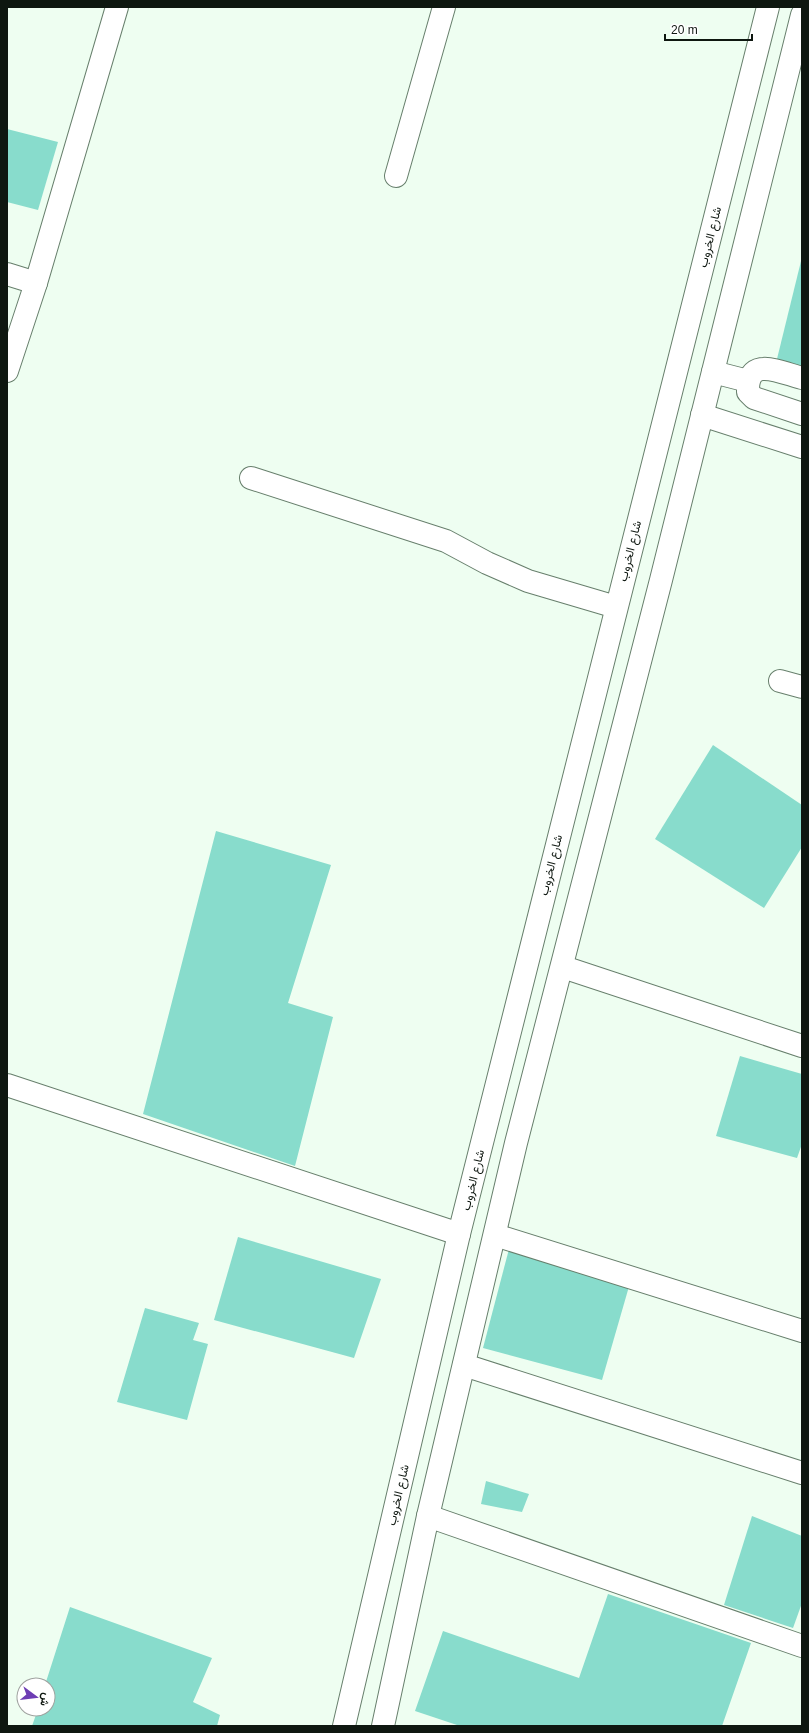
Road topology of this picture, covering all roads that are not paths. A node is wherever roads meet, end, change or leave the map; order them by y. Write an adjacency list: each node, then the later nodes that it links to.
1 (117, 7): 7 (main road)
2 (444, 7): 5 (main road)
3 (768, 7): 16 (main road, شارع الخروب)
4 (802, 15): 9 (main road)
5 (396, 176)
6 (7, 274): 7 (main road)
7 (36, 283): 8 (main road)
8 (7, 371)
9 (713, 372): 11 (main road); 13 (main road)
10 (802, 378): 11 (main road)
11 (748, 381): 12 (main road)
12 (802, 414)
13 (702, 415): 14 (main road); 19 (main road)
14 (802, 447)
15 (251, 478): 16 (main road)
16 (616, 607): 22 (main road, شارع الخروب)
17 (780, 681): 18 (main road)
18 (802, 687)
19 (563, 967): 20 (main road); 23 (main road)
20 (802, 1046)
21 (7, 1085): 22 (main road)
22 (459, 1234): 29 (main road, شارع الخروب)
23 (495, 1235): 24 (main road); 25 (main road)
24 (802, 1331)
25 (464, 1365): 26 (main road); 27 (main road)
26 (802, 1473)
27 (428, 1516): 28 (main road); 30 (main road)
28 (802, 1646)
29 (344, 1726)
30 (383, 1726)

